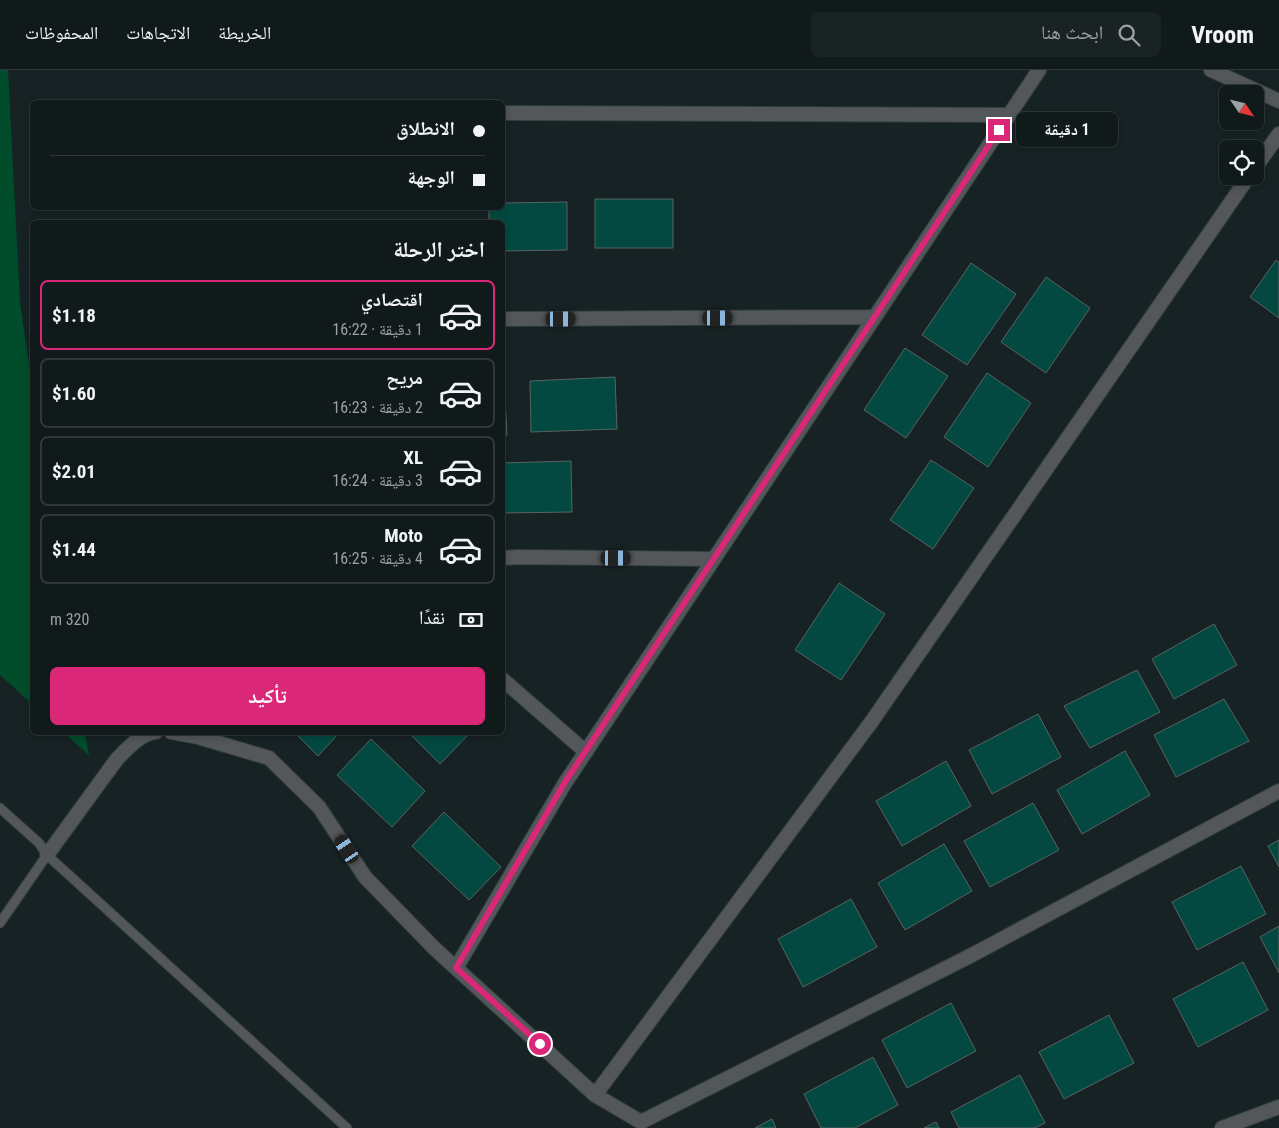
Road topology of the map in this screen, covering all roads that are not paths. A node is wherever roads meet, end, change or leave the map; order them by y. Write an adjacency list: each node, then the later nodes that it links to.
1 (1039, 70): 5 (street)
2 (1212, 70): 3 (street)
3 (1279, 101)
4 (505, 113): 5 (street)
5 (1009, 115): 9 (street)
6 (1279, 134): 7 (street)
7 (1264, 155)
8 (1243, 185): 22 (street)
9 (874, 317): 10 (street); 12 (street)
10 (505, 319)
11 (505, 558): 12 (street)
12 (714, 559): 16 (street)
13 (505, 682): 16 (street)
14 (148, 735): 19 (street)
15 (184, 735): 21 (street)
16 (586, 752): 21 (street)
17 (1279, 792): 22 (street)
18 (0, 808): 19 (lane)
19 (47, 855): 20 (lane); 24 (lane)
20 (0, 923)
21 (456, 968): 22 (street)
22 (595, 1095)
23 (1279, 1107): 25 (street)
24 (347, 1128)
25 (1222, 1128)

